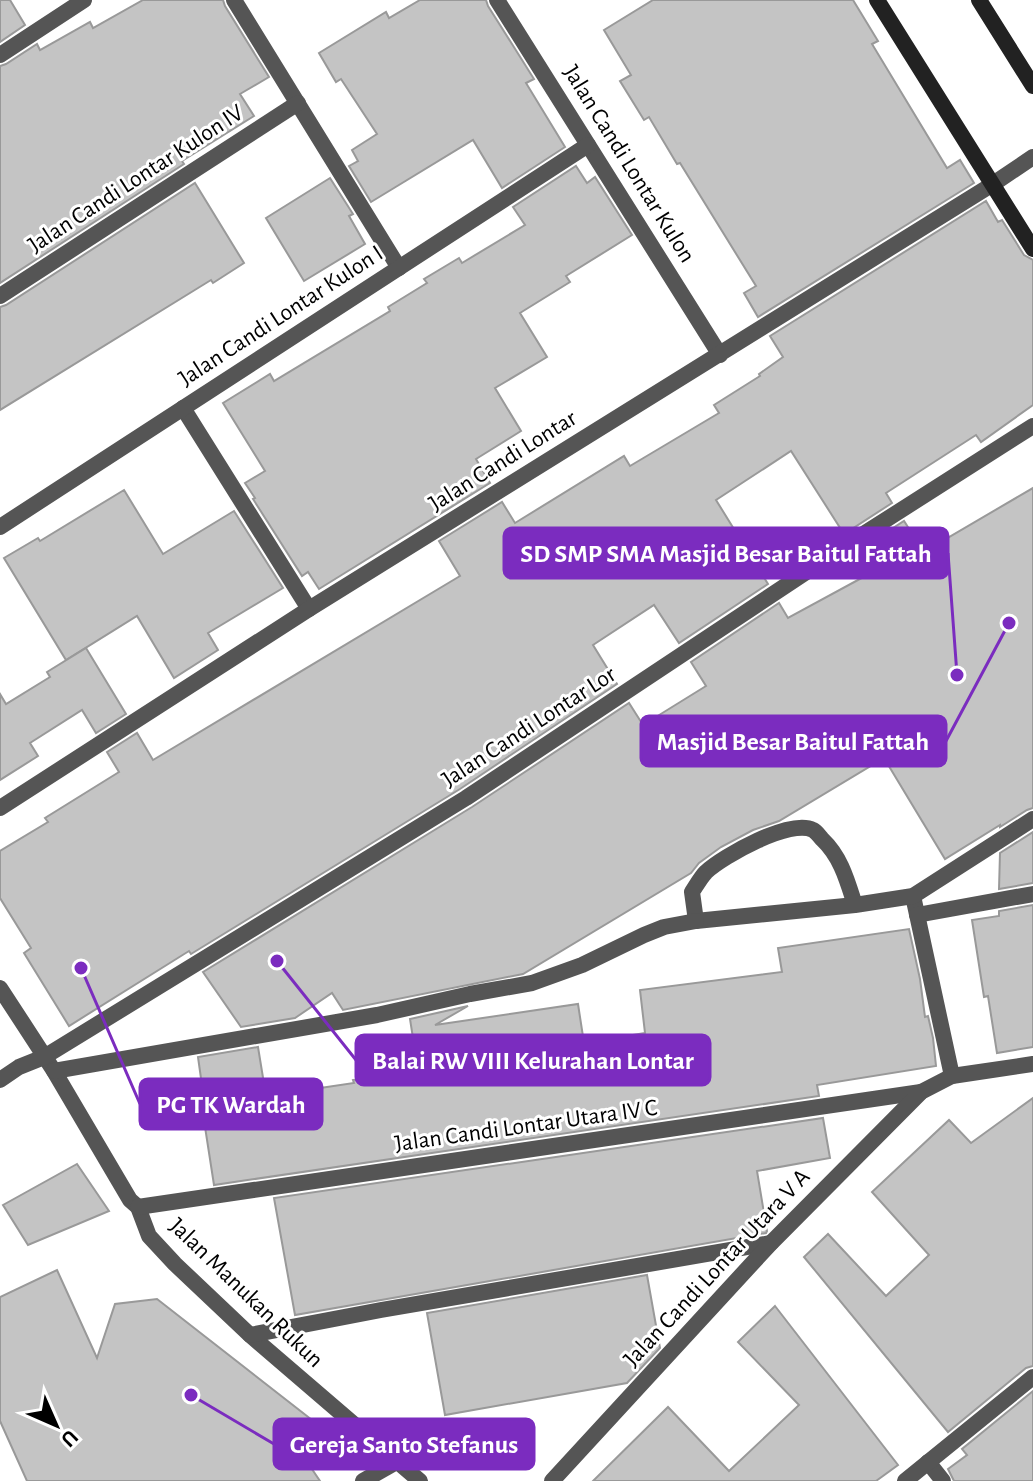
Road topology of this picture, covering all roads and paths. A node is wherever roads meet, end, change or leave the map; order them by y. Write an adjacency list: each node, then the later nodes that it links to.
1 (84, 0): 6 (street)
2 (234, 0): 8 (street)
3 (497, 0): 9 (street, Jalan Candi Lontar Kulon)
4 (877, 0): 11 (street)
5 (979, 0): 7 (street)
6 (0, 55)
7 (1033, 86)
8 (298, 103): 13 (street); 14 (street, Jalan Candi Lontar Kulon IV)
9 (588, 145): 13 (street, Jalan Candi Lontar Kulon I); 15 (street, Jalan Candi Lontar Kulon)
10 (1033, 157): 11 (street, Jalan Candi Lontar)
11 (993, 184): 12 (street); 15 (street, Jalan Candi Lontar)
12 (1033, 249)
13 (399, 268): 16 (street, Jalan Candi Lontar Kulon I)
14 (0, 296)
15 (720, 355): 19 (street, Jalan Candi Lontar)
16 (183, 408): 18 (street, Jalan Candi Lontar Kulon I); 19 (street)
17 (1033, 426): 28 (street, Jalan Candi Lontar Lor)
18 (0, 527)
19 (309, 609): 20 (street, Jalan Candi Lontar)
20 (0, 808)
21 (1033, 819): 23 (street)
22 (1033, 894): 25 (street)
23 (913, 896): 24 (street); 25 (street)
24 (855, 905): 26 (street); 26 (street)
25 (917, 915): 31 (street)
26 (696, 921): 30 (street)
27 (0, 988): 28 (street, Jalan Manukan Rukun)
28 (44, 1057): 30 (street, Jalan Manukan Rukun); 32 (street, Jalan Candi Lontar Lor)
29 (1033, 1064): 31 (street)
30 (54, 1071): 34 (street, Jalan Manukan Rukun)
31 (952, 1076): 33 (street)
32 (0, 1080)
33 (921, 1092): 34 (street, Jalan Candi Lontar Utara IV C); 35 (street, Jalan Candi Lontar Utara V A)
34 (138, 1207): 36 (street, Jalan Manukan Rukun)
35 (771, 1243): 36 (street); 42 (street, Jalan Candi Lontar Utara V A)
36 (250, 1335): 38 (street, Jalan Manukan Rukun)
37 (1033, 1377): 39 (street)
38 (398, 1461): 40 (street); 41 (street, Jalan Manukan Rukun)
39 (928, 1462): 43 (street); 44 (street)
40 (363, 1481)
41 (420, 1481)
42 (552, 1481)
43 (905, 1481)
44 (943, 1481)

